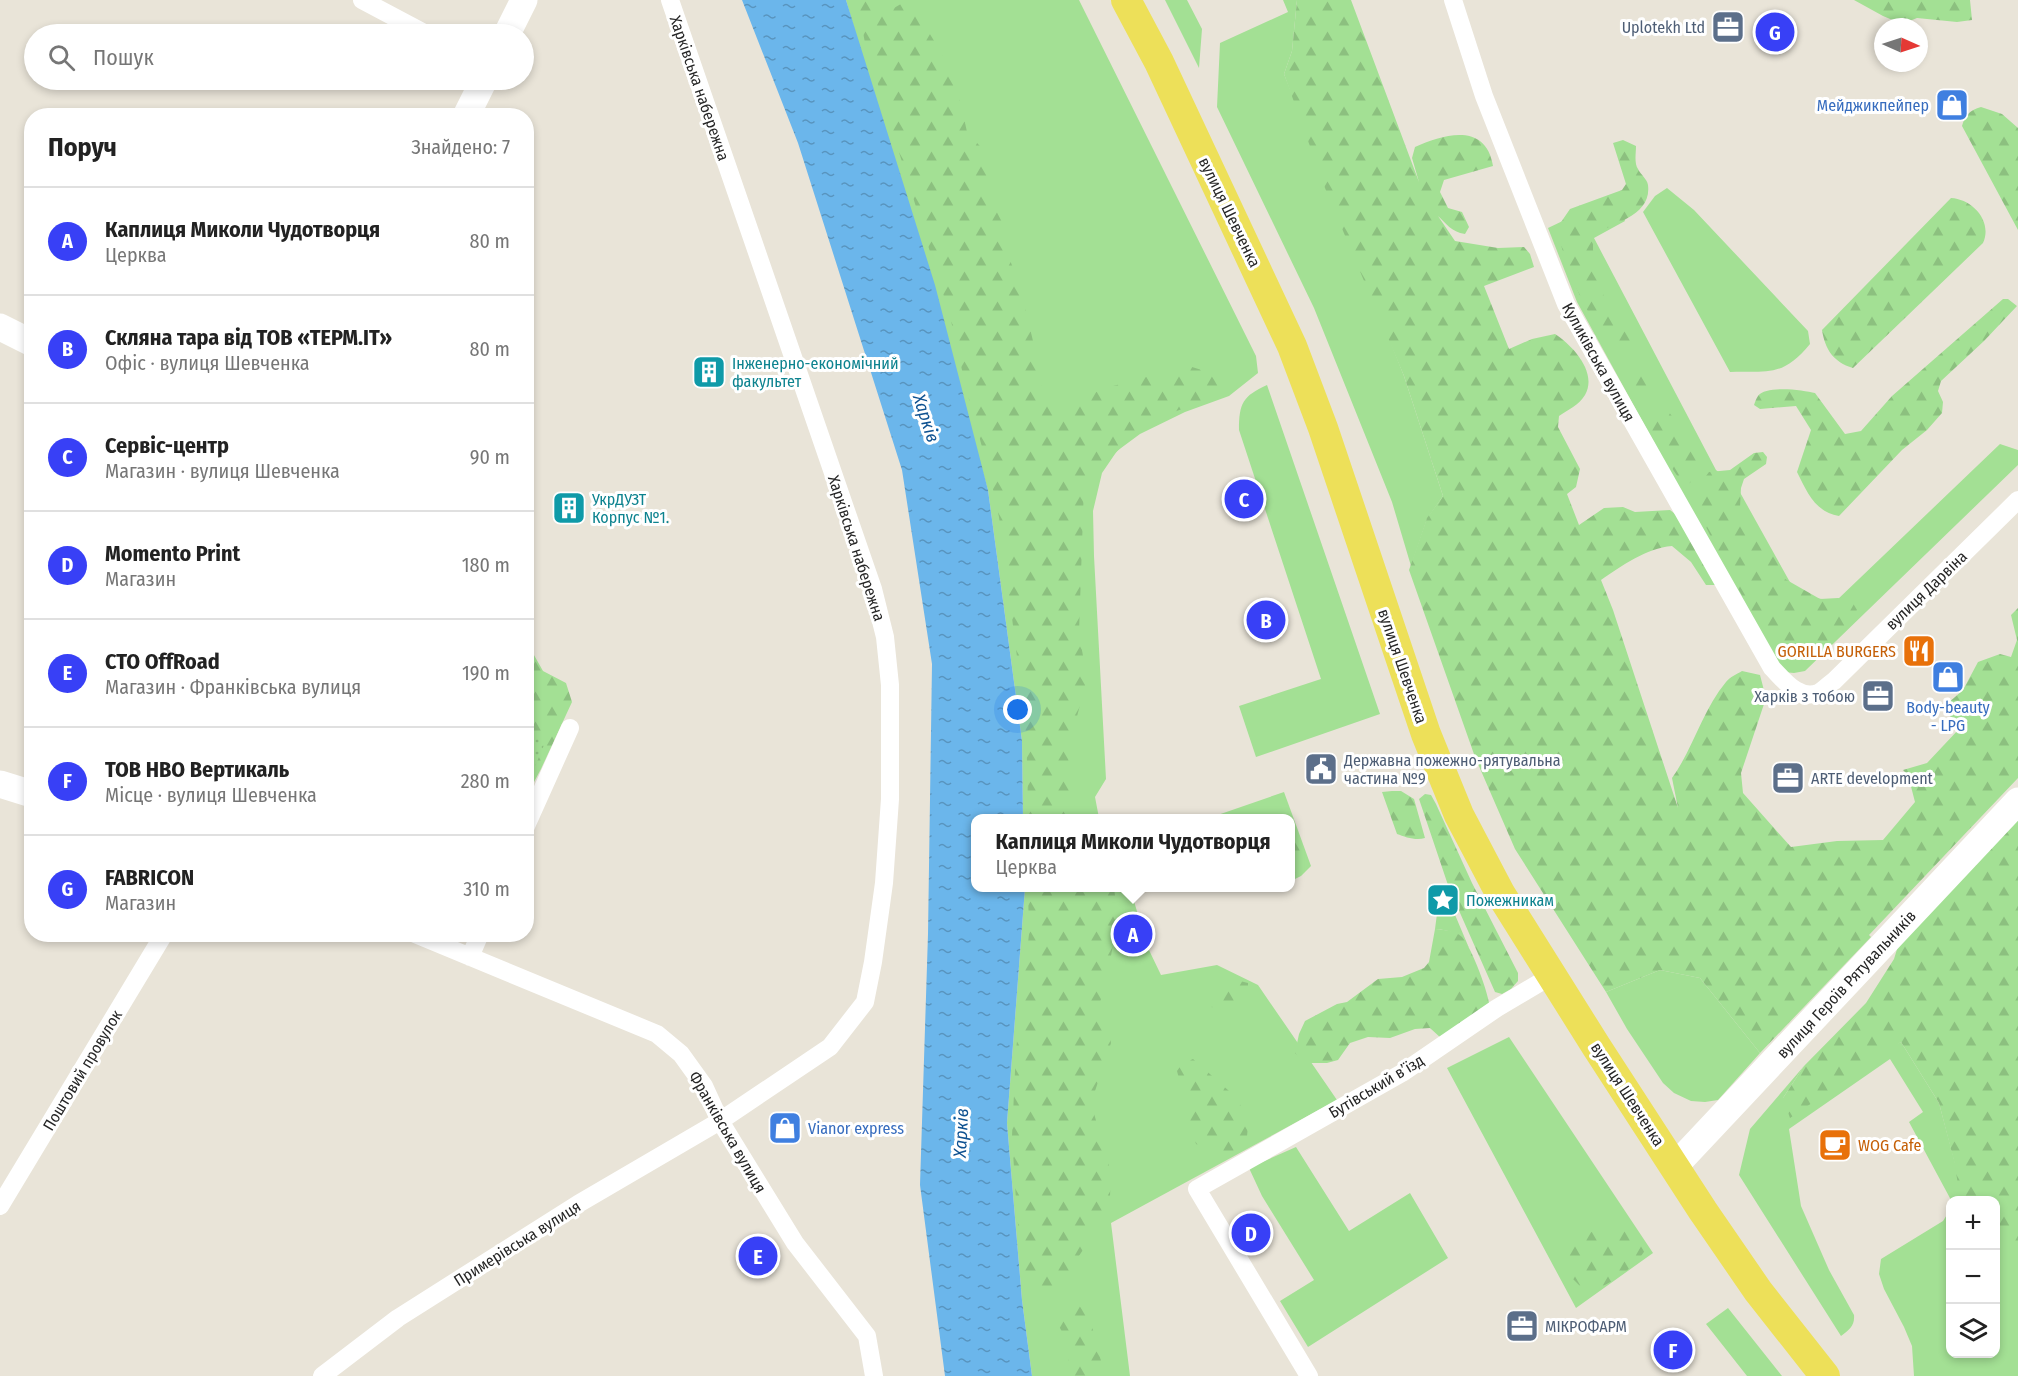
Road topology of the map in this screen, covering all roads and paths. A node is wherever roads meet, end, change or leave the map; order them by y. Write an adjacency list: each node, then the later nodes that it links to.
1 (362, 0): 6 (street)
2 (524, 0): 7 (street)
3 (670, 0): 24 (street, Харківська набережна)
4 (1126, 0): 23 (main road, вулиця Шевченка)
5 (1453, 0): 13 (street, Куликівська вулиця)
6 (407, 24)
7 (512, 24)
8 (479, 90): 9 (street)
9 (470, 108)
10 (0, 327): 11 (street)
11 (24, 339)
12 (2018, 500): 13 (street, вулиця Дарвіна)
13 (1802, 694)
14 (570, 728): 18 (street)
15 (0, 784): 16 (street)
16 (24, 792)
17 (2018, 801): 25 (street, вулиця Героїв Рятувальників)
18 (534, 808)
19 (159, 942): 26 (street, Поштовий провулок)
20 (434, 942): 22 (street, Франківська вулиця)
21 (477, 942): 22 (street)
22 (470, 957): 24 (street, Франківська вулиця)
23 (1551, 976): 25 (main road, вулиця Шевченка); 29 (street, Бутівський в’їзд)
24 (720, 1121): 27 (street, Примерівська вулиця); 28 (street, Франківська вулиця)
25 (1675, 1166): 30 (main road, вулиця Шевченка)
26 (0, 1206)
27 (322, 1376)
28 (873, 1376)
29 (1309, 1376)
30 (1826, 1376)

